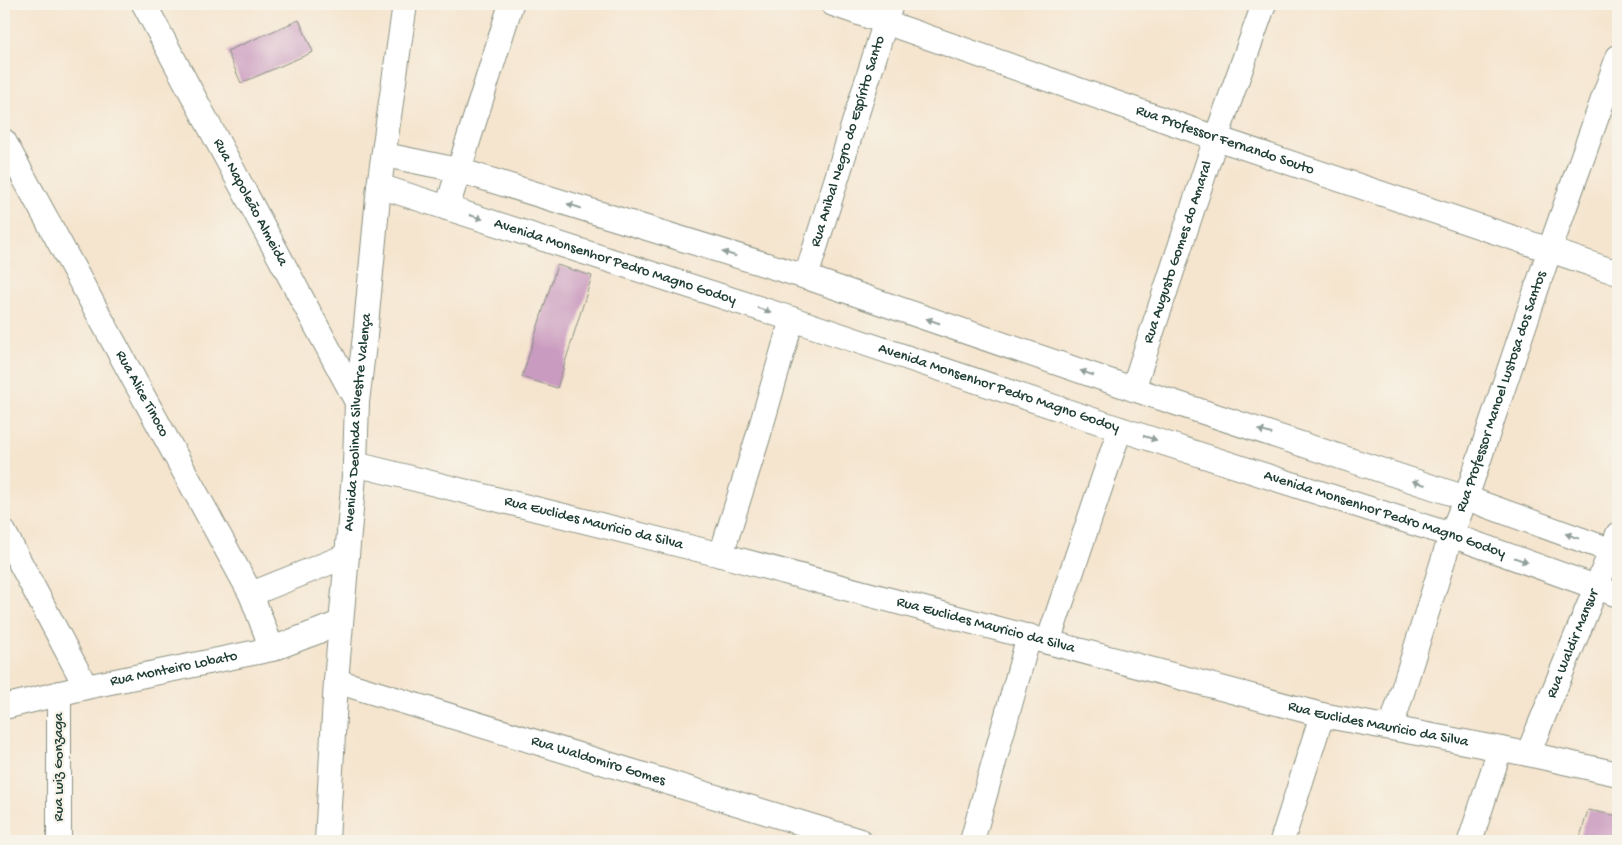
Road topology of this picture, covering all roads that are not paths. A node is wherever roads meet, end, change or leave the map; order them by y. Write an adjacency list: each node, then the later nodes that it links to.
1 (144, 4): 19 (street, Rua Napoleão Almeida)
2 (405, 4): 10 (street, Avenida Deolinda Silvestre Valença)
3 (511, 4): 11 (street)
4 (833, 4): 6 (street, Rua Professor Fernando Souto)
5 (1264, 4): 8 (street, Rua Augusto Gomes do Amaral)
6 (888, 13): 8 (street, Rua Professor Fernando Souto); 16 (street, Rua Anibal Negro do Espírito Santo)
7 (1618, 57): 14 (street, Rua Professor Manoel Lustosa dos Santos)
8 (1216, 138): 14 (street, Rua Professor Fernando Souto); 18 (street, Rua Augusto Gomes do Amaral)
9 (4, 141): 29 (street, Rua Alice Tinoco)
10 (385, 155): 11 (street); 12 (street, Avenida Deolinda Silvestre Valença)
11 (458, 170): 13 (street); 16 (street, one-way to 11)
12 (379, 186): 13 (street, Avenida Monsenhor Pedro Magno Godoy); 19 (street, Avenida Deolinda Silvestre Valença)
13 (447, 208): 17 (street, Avenida Monsenhor Pedro Magno Godoy, one-way to 17)
14 (1550, 249): 15 (street, Rua Professor Fernando Souto); 22 (street, Rua Professor Manoel Lustosa dos Santos)
15 (1618, 273)
16 (806, 277): 18 (street, one-way to 16)
17 (792, 319): 20 (street, Avenida Monsenhor Pedro Magno Godoy); 26 (street)
18 (1133, 389): 22 (street, one-way to 18)
19 (357, 402): 21 (street, Avenida Deolinda Silvestre Valença)
20 (1120, 429): 24 (street, Avenida Monsenhor Pedro Magno Godoy, one-way to 24); 31 (street)
21 (355, 464): 26 (street, Rua Euclides Mauricio da Silva); 27 (street, Avenida Deolinda Silvestre Valença)
22 (1466, 498): 24 (street, Rua Professor Manoel Lustosa dos Santos); 25 (street, one-way to 22)
23 (4, 532): 34 (street)
24 (1452, 535): 28 (street, Avenida Monsenhor Pedro Magno Godoy, one-way to 28); 38 (street, Rua Professor Manoel Lustosa dos Santos)
25 (1616, 546): 28 (street, Rua Waldir Mansur)
26 (721, 555): 31 (street, Rua Euclides Mauricio da Silva)
27 (346, 556): 29 (street); 30 (street, Avenida Deolinda Silvestre Valença)
28 (1607, 591): 40 (street, Rua Waldir Mansur)
29 (250, 594): 32 (street, Rua Alice Tinoco)
30 (340, 623): 32 (street, Rua Monteiro Lobato); 33 (street, Avenida Deolinda Silvestre Valença)
31 (1038, 639): 37 (street, Rua Euclides Mauricio da Silva); 45 (street)
32 (272, 649): 34 (street, Rua Monteiro Lobato)
33 (336, 680): 43 (street, Avenida Deolinda Silvestre Valença); 44 (street, Rua Waldomiro Gomes)
34 (86, 687): 35 (street, Rua Monteiro Lobato)
35 (59, 693): 36 (street, Rua Monteiro Lobato); 42 (street, Rua Luiz Gonzaga)
36 (4, 706)
37 (1322, 714): 38 (street, Rua Euclides Mauricio da Silva); 46 (street)
38 (1391, 728): 39 (street, Rua Euclides Mauricio da Silva)
39 (1500, 749): 40 (street, Rua Euclides Mauricio da Silva); 47 (street)
40 (1528, 754): 41 (street, Rua Euclides Mauricio da Silva)
41 (1618, 774)
42 (59, 841)
43 (327, 841)
44 (860, 841)
45 (972, 841)
46 (1282, 841)
47 (1470, 841)

